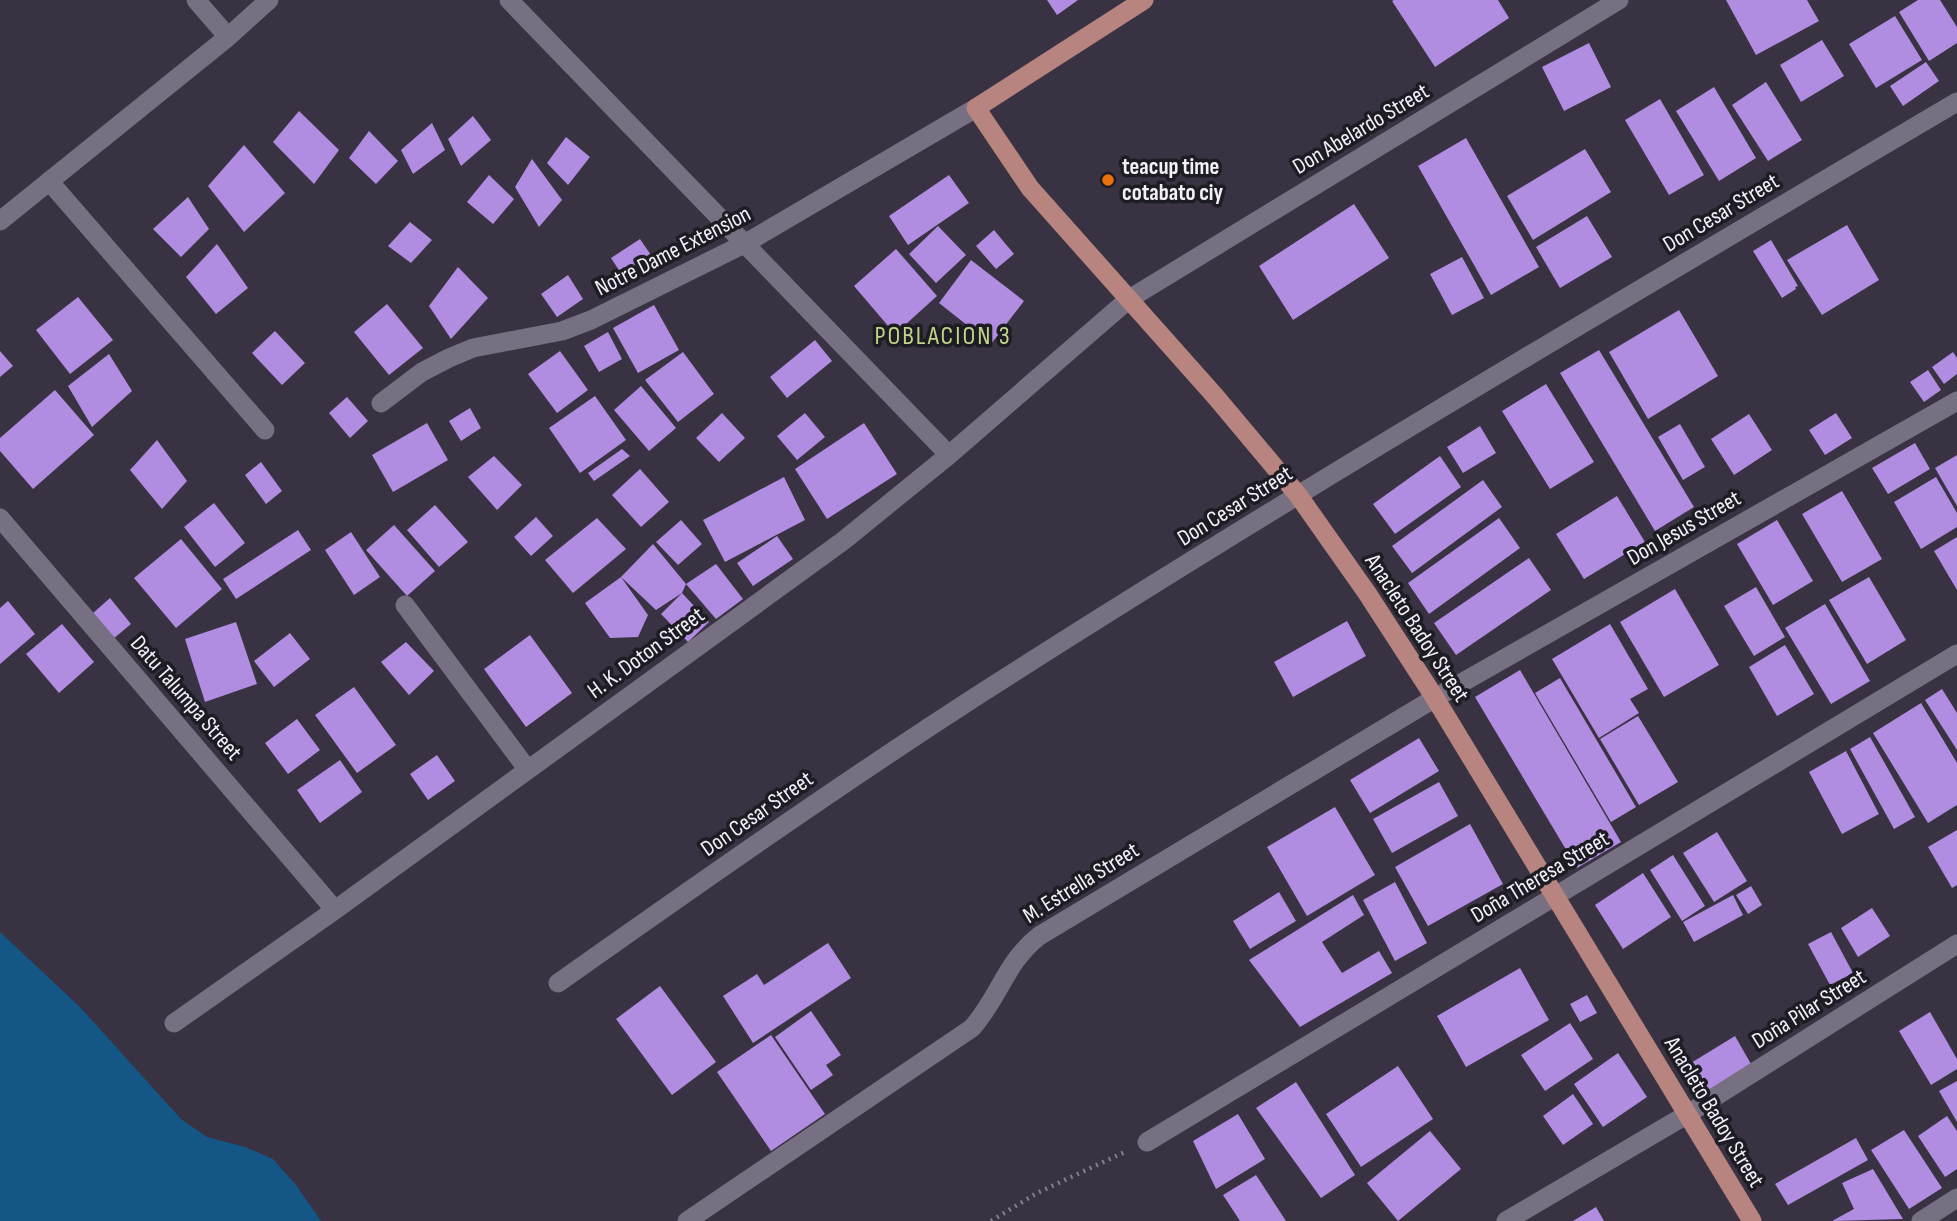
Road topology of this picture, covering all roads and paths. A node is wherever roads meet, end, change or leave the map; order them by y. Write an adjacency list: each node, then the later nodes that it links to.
1 (196, 0): 6 (street)
2 (269, 0): 6 (street)
3 (509, 0): 11 (street)
4 (1144, 0): 8 (main road)
5 (1619, 0): 12 (street, Don Abelardo Street)
6 (228, 37): 9 (street)
7 (1957, 102): 17 (street, Don Cesar Street)
8 (975, 108): 11 (street, Notre Dame Extension); 12 (main road, Anacleto Badoy Street)
9 (49, 181): 10 (street); 15 (street)
10 (0, 220)
11 (746, 243): 14 (street, Notre Dame Extension); 16 (street)
12 (1129, 299): 16 (street, H. K. Doton Street); 17 (main road, Anacleto Badoy Street)
13 (1957, 401): 21 (street, Don Jesus Street)
14 (380, 403)
15 (265, 430)
16 (949, 455): 22 (street, H. K. Doton Street)
17 (1298, 495): 21 (main road, Anacleto Badoy Street); 26 (street, Don Cesar Street)
18 (0, 518): 24 (street, Datu Talumpa Street)
19 (405, 605): 22 (street)
20 (1957, 654): 23 (street, Doña Theresa Street)
21 (1435, 698): 23 (main road, Anacleto Badoy Street); 31 (street, M. Estrella Street)
22 (528, 770): 24 (street, H. K. Doton Street)
23 (1555, 897): 28 (main road, Anacleto Badoy Street); 29 (street, Doña Theresa Street)
24 (335, 910): 27 (street, H. K. Doton Street)
25 (1957, 944): 28 (street, Doña Pilar Street)
26 (558, 983)
27 (174, 1023)
28 (1686, 1115): 33 (street, Doña Pilar Street); 34 (main road, Anacleto Badoy Street)
29 (1147, 1142): 32 (path)
30 (1957, 1198): 35 (street)
31 (687, 1221)
32 (991, 1221)
33 (1506, 1221)
34 (1752, 1221)
35 (1921, 1221)

